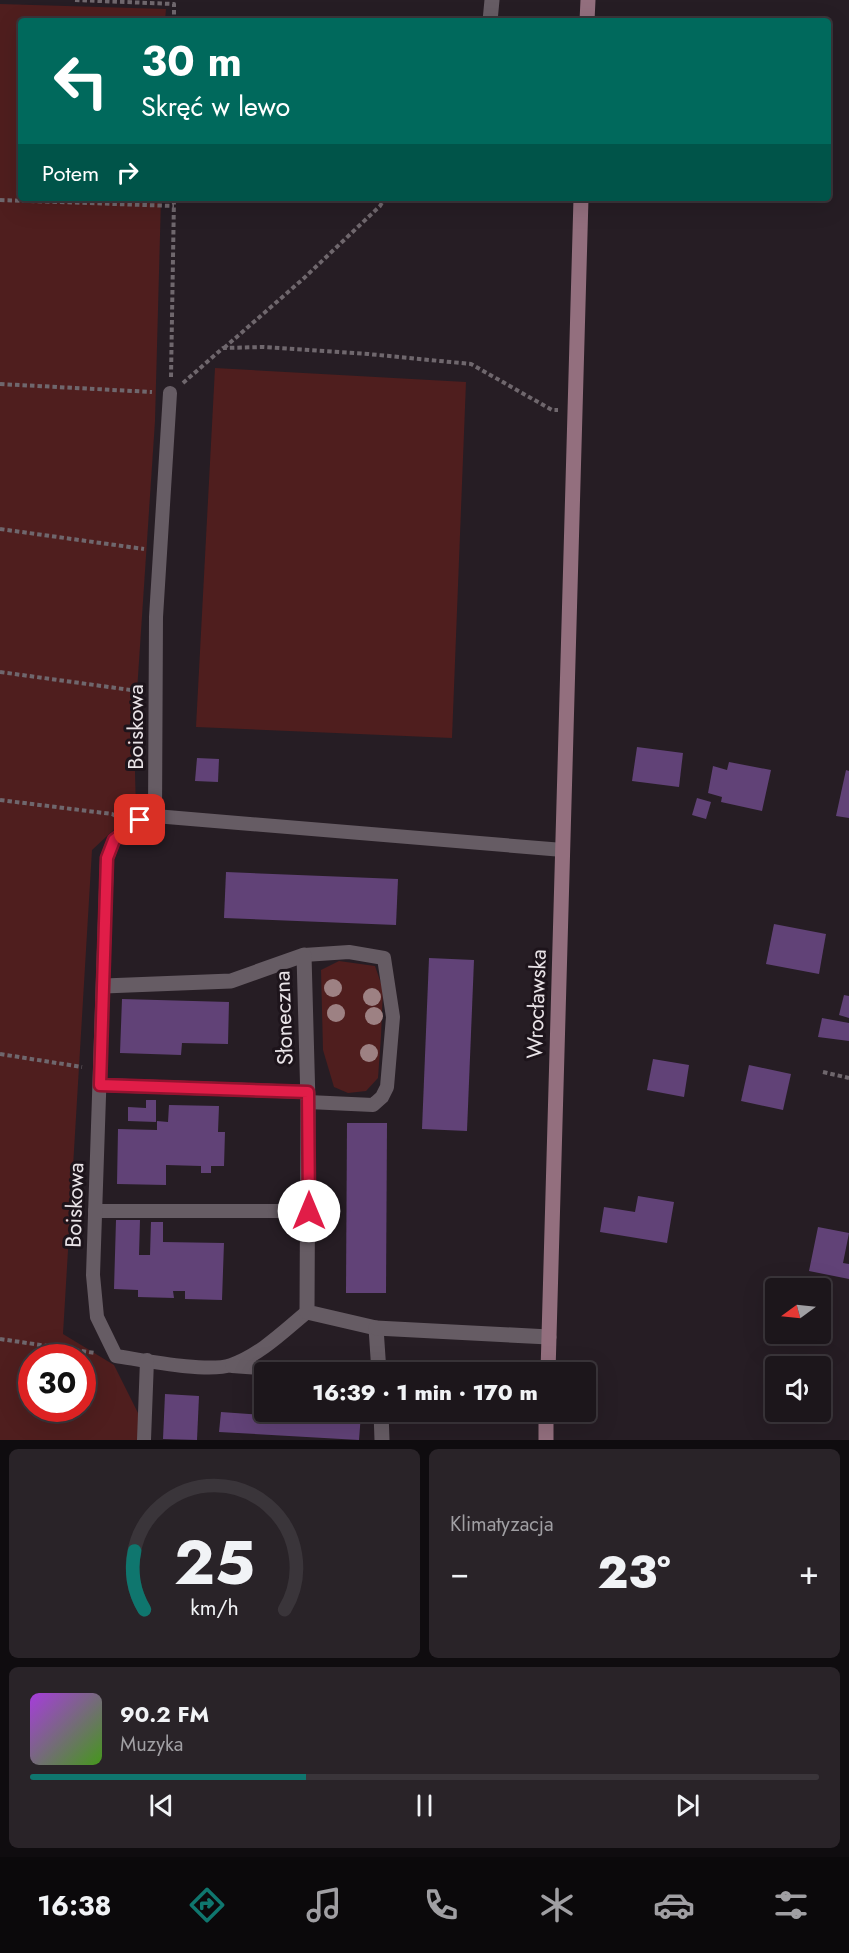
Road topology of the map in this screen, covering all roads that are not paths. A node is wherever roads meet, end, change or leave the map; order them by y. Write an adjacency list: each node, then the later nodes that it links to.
1 (492, 0): 3 (street)
2 (588, 0): 4 (main road)
3 (490, 18)
4 (587, 18)
5 (581, 201): 8 (main road, Wrocławska)
6 (170, 393): 7 (lane, Boiskowa)
7 (155, 816): 8 (lane); 10 (lane, Boiskowa)
8 (563, 850): 17 (main road, Wrocławska)
9 (304, 955): 10 (street, Słoneczna); 12 (street, Słoneczna); 12 (lane)
10 (104, 986): 11 (lane, Boiskowa)
11 (100, 1085): 12 (lane); 13 (lane, Boiskowa)
12 (308, 1097): 14 (street, Słoneczna)
13 (95, 1211): 14 (lane); 18 (lane, Boiskowa)
14 (309, 1211): 15 (street, Słoneczna)
15 (307, 1312): 16 (street); 21 (lane)
16 (376, 1328): 17 (street); 19 (street)
17 (549, 1337): 20 (main road, Wrocławska)
18 (147, 1360): 21 (lane); 25 (lane)
19 (378, 1362)
20 (548, 1362)
21 (230, 1366): 22 (lane)
22 (254, 1368)
23 (381, 1422): 26 (street)
24 (546, 1422): 27 (main road)
25 (144, 1440)
26 (382, 1440)
27 (546, 1440)

